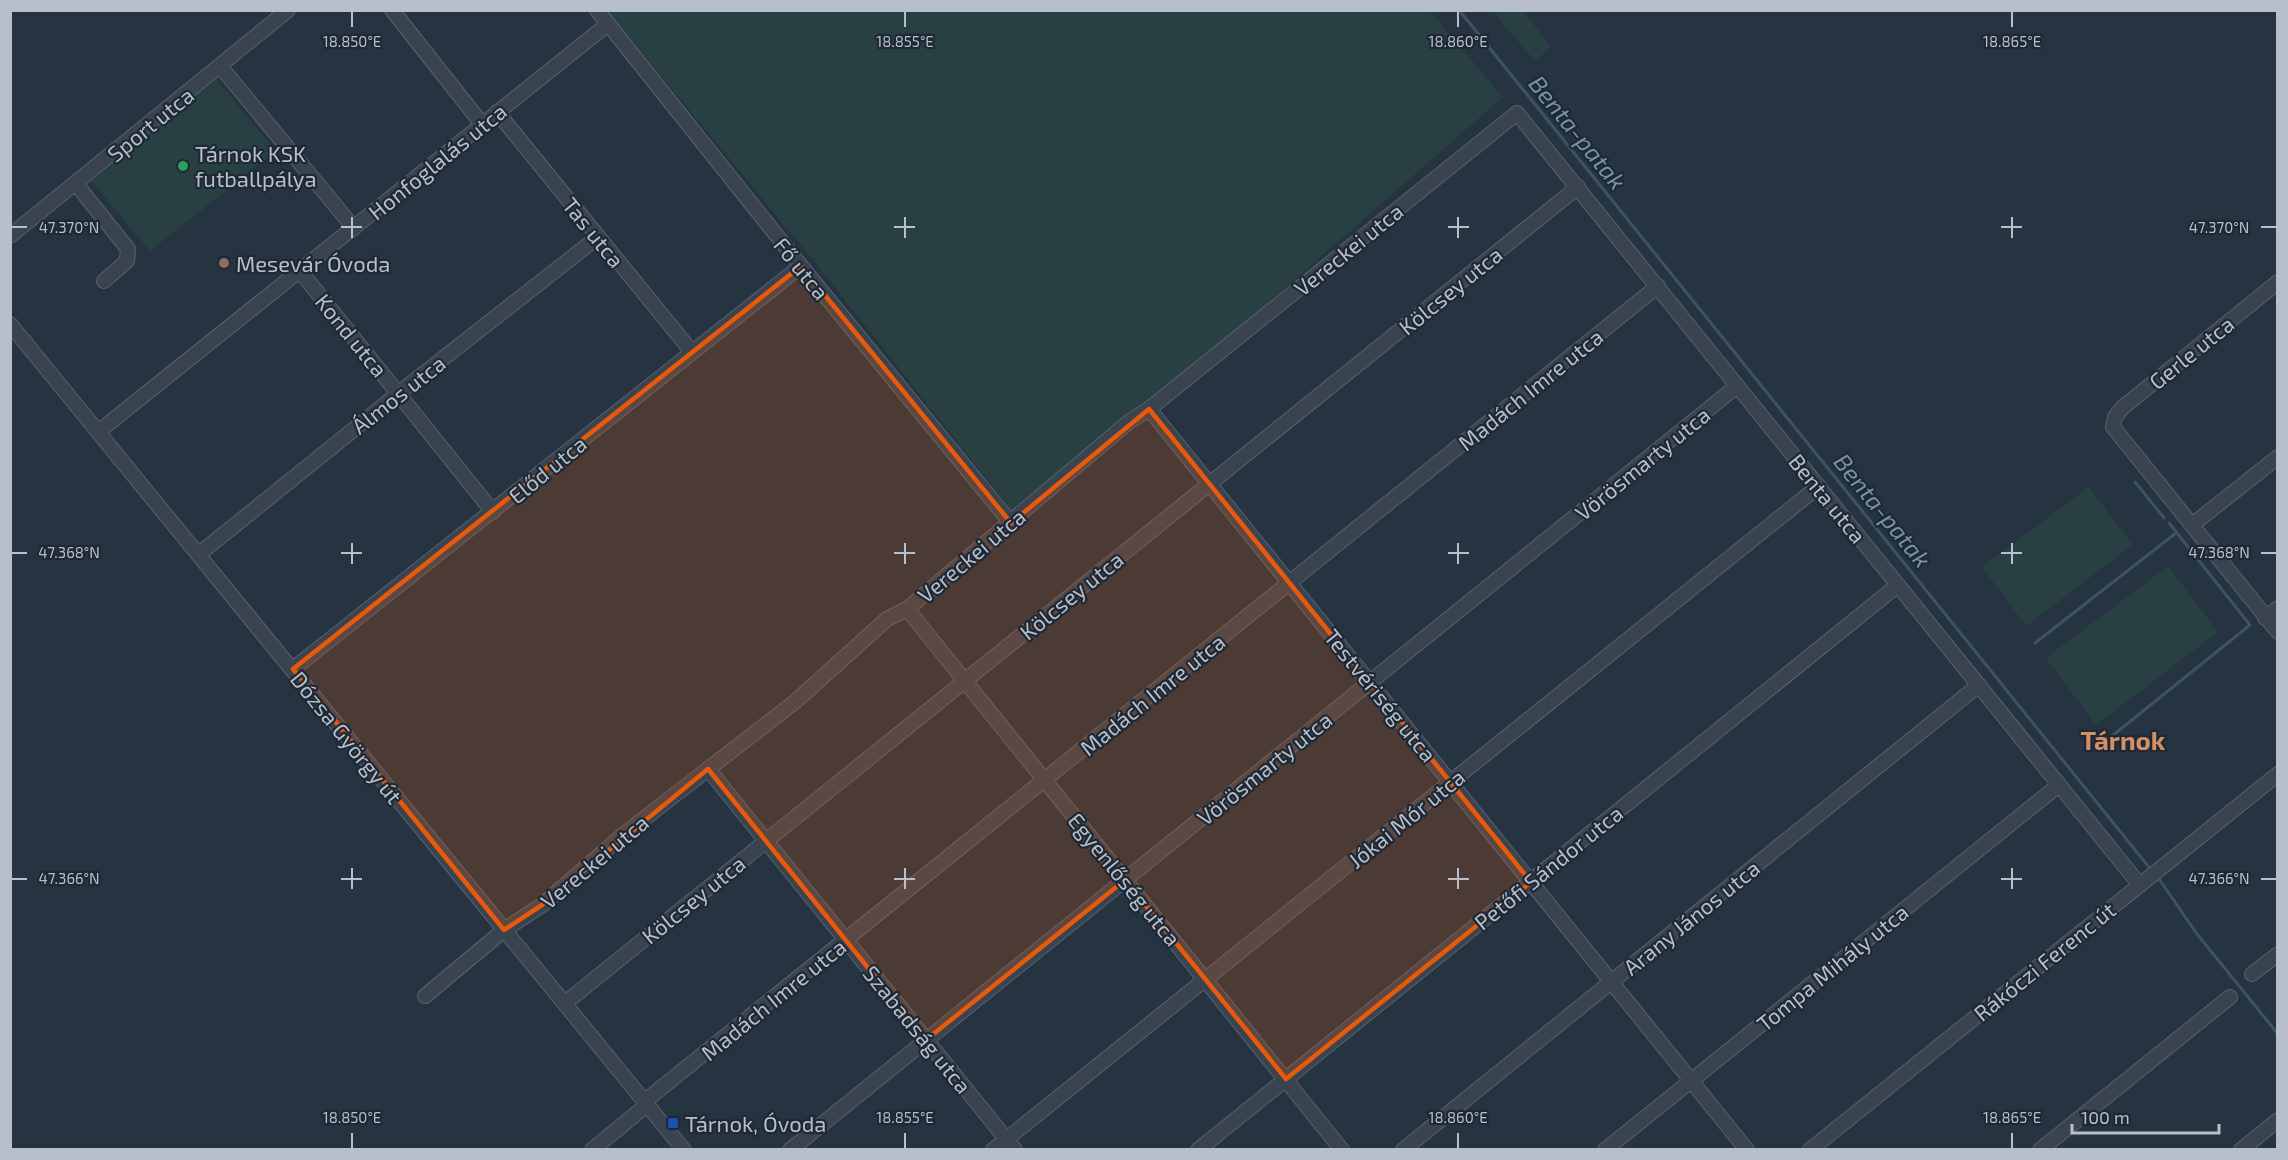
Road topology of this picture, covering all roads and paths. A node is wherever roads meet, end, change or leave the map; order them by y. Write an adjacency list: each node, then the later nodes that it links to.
1 (288, 10): 5 (street, Sport utca)
2 (392, 10): 8 (street)
3 (597, 10): 4 (street, Fő utca)
4 (608, 24): 6 (street, Honfoglalás utca); 14 (street, Fő utca)
5 (220, 66): 9 (street, Sport utca); 11 (street)
6 (497, 112): 8 (street, Honfoglalás utca); 13 (street, Tas utca)
7 (1517, 113): 10 (street, Benta utca); 23 (street, Vereckei utca)
8 (482, 124): 11 (street, Honfoglalás utca)
9 (76, 184): 12 (street, Sport utca); 16 (street)
10 (1578, 187): 18 (street, Benta utca); 26 (street, Kölcsey utca)
11 (354, 228): 15 (street, Honfoglalás utca)
12 (10, 236)
13 (598, 237): 20 (street, Tas utca); 22 (street, Álmos utca)
14 (801, 267): 20 (street, Előd utca); 29 (street, Fő utca)
15 (300, 271): 22 (street, Kond utca); 24 (street, Honfoglalás utca)
16 (104, 281)
17 (2277, 282): 30 (street, Gerle utca)
18 (1658, 286): 21 (street, Benta utca); 32 (street, Madách Imre utca)
19 (10, 324): 24 (street, Dózsa György út)
20 (692, 352): 28 (street, Előd utca)
21 (1737, 386): 27 (street, Benta utca); 40 (street, Vörösmarty utca)
22 (399, 393): 28 (street, Kond utca); 31 (street, Álmos utca)
23 (1149, 409): 26 (street, Testvériség utca); 29 (street, Vereckei utca)
24 (98, 432): 31 (street, Dózsa György út)
25 (2277, 457): 30 (street)
26 (1210, 483): 32 (street, Testvériség utca); 39 (street, Kölcsey utca)
27 (1819, 486): 33 (street, Benta utca); 45 (street, Jókai Mór utca)
28 (493, 512): 38 (street, Előd utca)
29 (1011, 523): 35 (street, Vereckei utca)
30 (2192, 525): 36 (street)
31 (199, 554): 38 (street, Dózsa György út)
32 (1290, 583): 40 (street, Testvériség utca); 44 (street, Madách Imre utca)
33 (1898, 585): 41 (street, Benta utca); 49 (street, Petőfi Sándor utca)
34 (2277, 608): 36 (street)
35 (907, 609): 39 (street, Egyenlőség utca); 42 (street, Vereckei utca)
36 (2265, 618): 37 (street)
37 (2277, 632)
38 (293, 669): 51 (street, Dózsa György út)
39 (964, 681): 44 (street, Egyenlőség utca); 47 (street, Kölcsey utca)
40 (1371, 683): 45 (street, Testvériség utca); 48 (street, Vörösmarty utca)
41 (1979, 685): 46 (street, Benta utca); 56 (street, Arany János utca)
42 (708, 769): 47 (street, Szabadság utca); 51 (street, Vereckei utca)
43 (2277, 774): 50 (street, Rákóczi Ferenc út)
44 (1045, 780): 48 (street, Egyenlőség utca); 52 (street, Madách Imre utca)
45 (1451, 782): 49 (street, Testvériség utca); 55 (street, Jókai Mór utca)
46 (2059, 785): 50 (street, Benta utca); 62 (street, Tompa Mihály utca)
47 (765, 841): 52 (street, Szabadság utca); 59 (street, Kölcsey utca)
48 (1125, 880): 55 (street, Egyenlőség utca); 60 (street, Vörösmarty utca)
49 (1531, 882): 56 (street, Testvériség utca); 61 (street, Petőfi Sándor utca)
50 (2139, 884): 75 (street, Rákóczi Ferenc út)
51 (504, 930): 57 (street, Vereckei utca); 59 (street, Dózsa György út)
52 (847, 941): 60 (street, Szabadság utca); 63 (street, Madách Imre utca)
53 (2277, 954): 54 (street)
54 (2252, 974)
55 (1205, 979): 61 (street, Egyenlőség utca); 65 (street, Jókai Mór utca)
56 (1611, 982): 62 (street, Testvériség utca); 72 (street, Arany János utca)
57 (425, 996)
58 (2230, 997): 76 (street)
59 (565, 1003): 63 (street, Dózsa György út)
60 (926, 1040): 65 (street, Szabadság utca); 68 (street, Vörösmarty utca)
61 (1286, 1079): 70 (street, Petőfi Sándor utca); 71 (street, Egyenlőség utca)
62 (1691, 1080): 73 (street, Tompa Mihály utca); 74 (street, Testvériség utca)
63 (647, 1103): 66 (street, Madách Imre utca); 67 (street, Dózsa György út)
64 (2277, 1120): 77 (street)
65 (1010, 1144): 69 (street, Jókai Mór utca)
66 (592, 1149)
67 (684, 1149)
68 (790, 1149)
69 (993, 1149)
70 (1198, 1149)
71 (1342, 1149)
72 (1403, 1149)
73 (1605, 1149)
74 (1747, 1149)
75 (1810, 1149)
76 (2040, 1149)
77 (2241, 1149)

